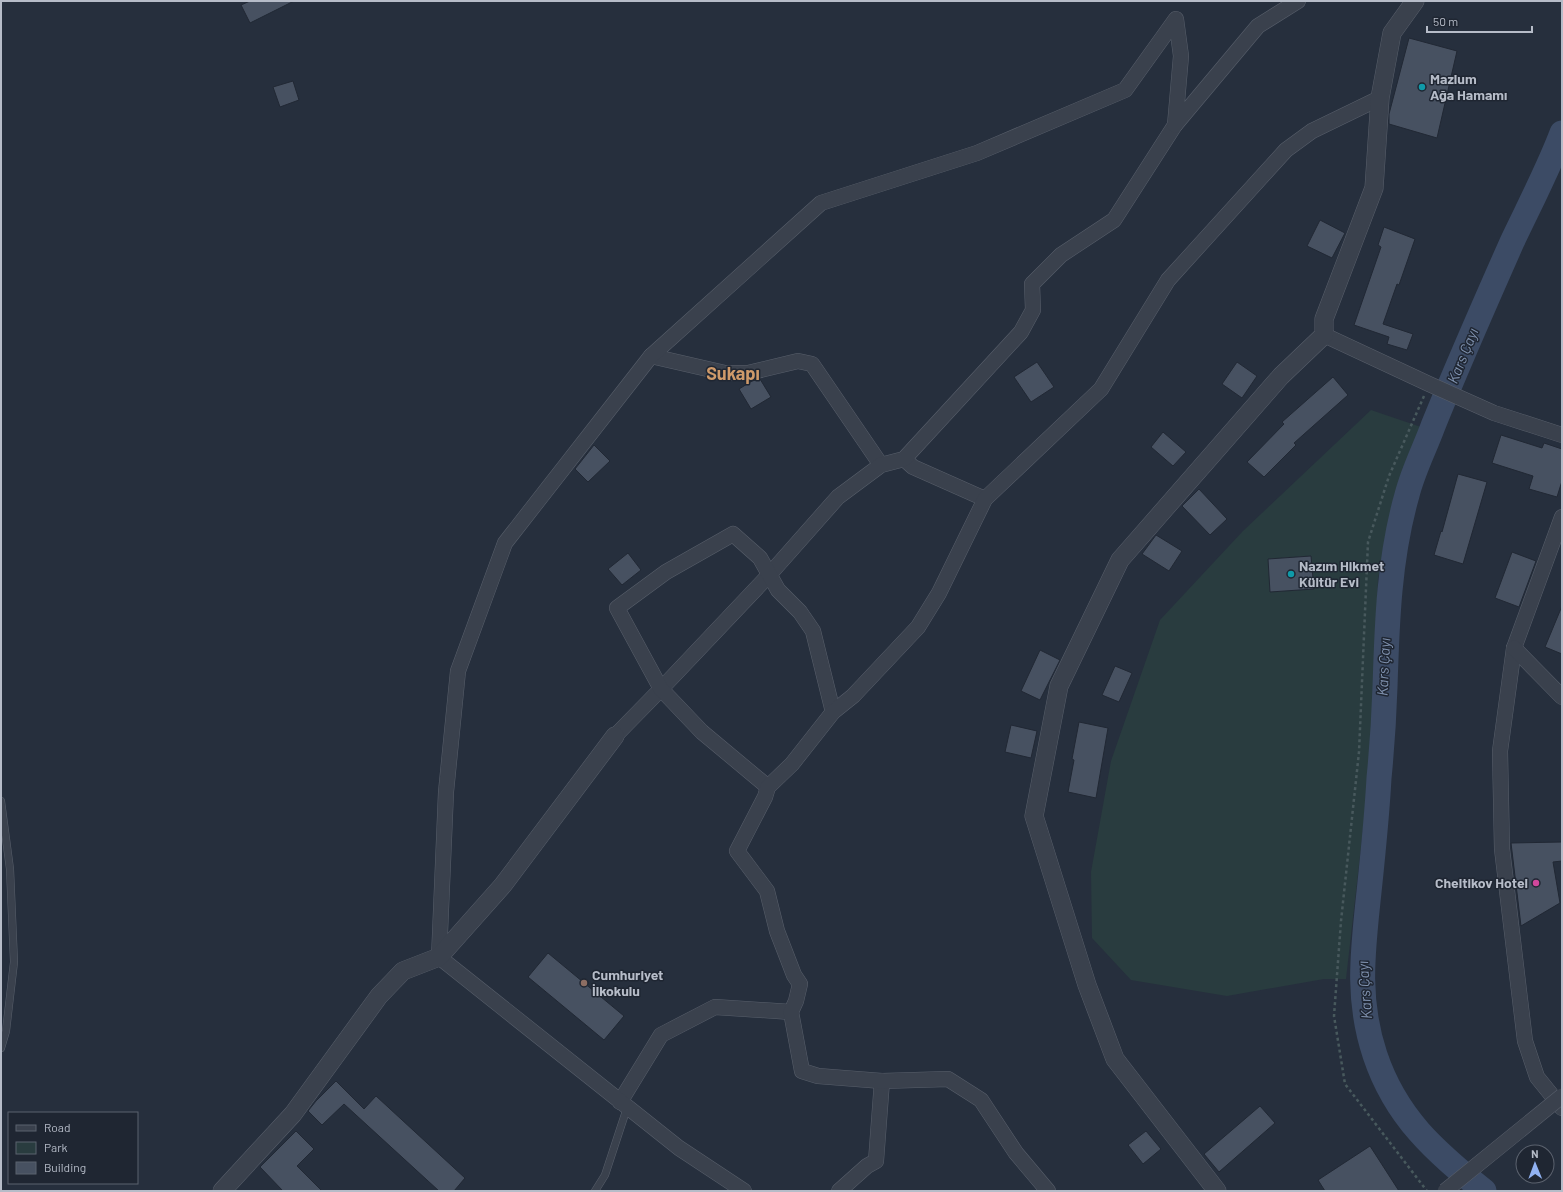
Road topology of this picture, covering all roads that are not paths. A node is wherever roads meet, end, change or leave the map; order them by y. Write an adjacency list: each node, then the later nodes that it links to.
1 (1298, 1): 4 (street)
2 (1415, 1): 3 (street)
3 (1380, 98): 5 (street); 10 (street)
4 (1175, 125): 6 (street); 8 (street)
5 (1324, 335): 7 (street); 32 (street)
6 (651, 356): 9 (street); 20 (street)
7 (1562, 435)
8 (904, 459): 9 (street); 10 (street)
9 (881, 465): 12 (street)
10 (985, 499): 16 (street)
11 (1562, 517): 13 (street)
12 (769, 575): 14 (street); 14 (street); 16 (street)
13 (1514, 648): 15 (street); 26 (street)
14 (662, 689): 17 (street); 18 (street)
15 (1562, 697)
16 (833, 712): 18 (street)
17 (615, 736): 20 (street)
18 (768, 786): 21 (street)
19 (1, 801): 22 (lane)
20 (439, 958): 25 (street); 27 (street)
21 (791, 1012): 23 (street); 25 (street)
22 (1, 1048)
23 (882, 1081): 30 (street); 31 (street)
24 (1562, 1096): 33 (street, bridge)
25 (624, 1105): 28 (lane); 29 (street)
26 (1562, 1108)
27 (222, 1191)
28 (594, 1191)
29 (744, 1191)
30 (839, 1191)
31 (1048, 1191)
32 (1217, 1191)
33 (1445, 1191)

